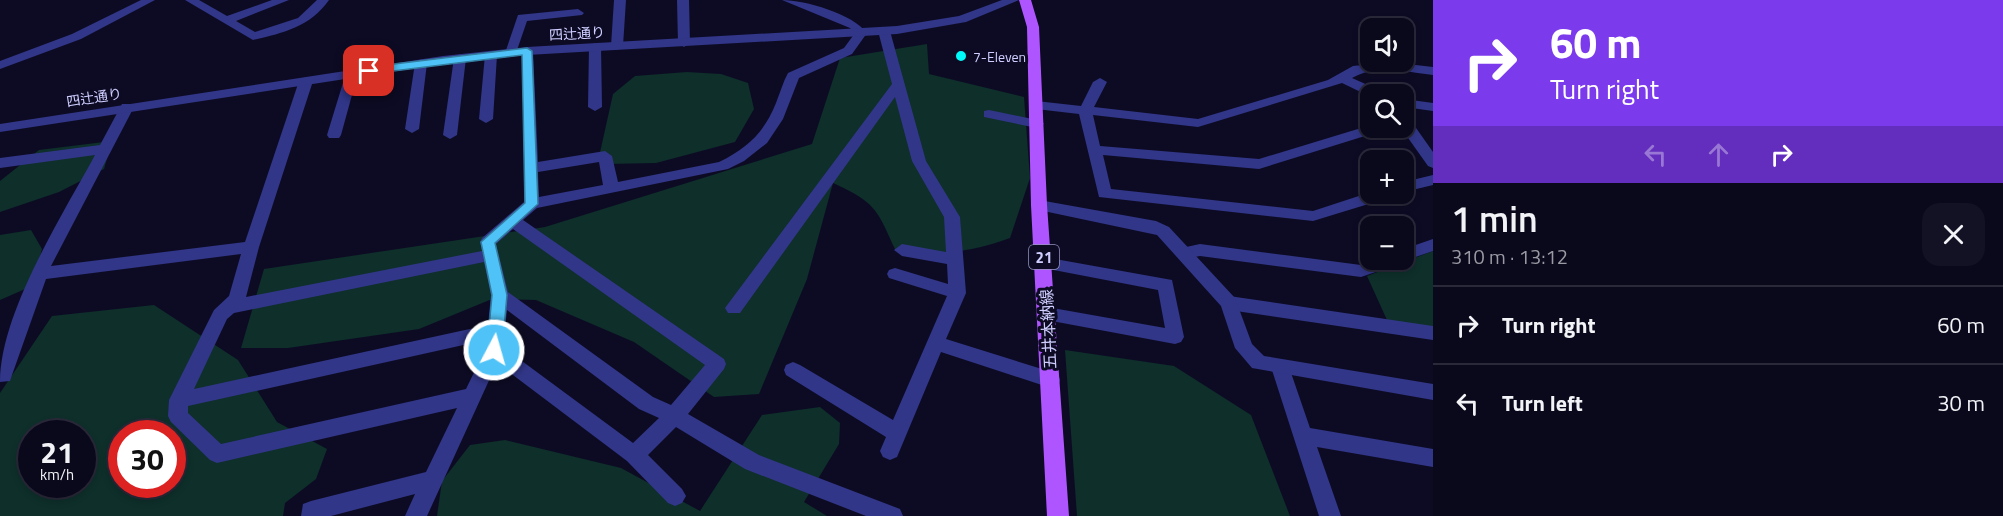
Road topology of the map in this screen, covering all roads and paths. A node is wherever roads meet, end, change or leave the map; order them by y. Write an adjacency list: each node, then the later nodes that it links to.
1 (149, 0): 22 (street)
2 (191, 0): 11 (street)
3 (283, 0): 11 (street)
4 (323, 0): 11 (street)
5 (620, 0): 15 (street)
6 (683, 0): 14 (street)
7 (788, 0): 13 (street)
8 (1013, 0): 12 (street, 四辻通り)
9 (1025, 0): 31 (main road, 五井本納線 / 21)
10 (578, 14): 18 (street)
11 (228, 20)
12 (884, 32): 13 (street, 四辻通り); 28 (street)
13 (861, 33): 14 (street, 四辻通り); 52 (street)
14 (684, 43): 15 (street, 四辻通り)
15 (617, 46): 16 (street, 四辻通り)
16 (595, 47): 17 (street, 四辻通り); 34 (street)
17 (527, 51): 18 (street, 四辻通り); 49 (street)
18 (511, 53): 19 (street, 四辻通り)
19 (491, 55): 20 (street, 四辻通り); 37 (street)
20 (460, 58): 21 (street, 四辻通り); 43 (street)
21 (421, 63): 24 (street, 四辻通り); 40 (street)
22 (0, 65)
23 (1433, 71): 25 (street)
24 (352, 73): 26 (street, 四辻通り); 42 (street)
25 (1341, 78): 29 (street); 35 (street)
26 (306, 81): 33 (street, 四辻通り); 58 (street)
27 (1100, 82): 35 (street)
28 (899, 83): 63 (street); 72 (street)
29 (1360, 87)
30 (1414, 104): 32 (street)
31 (1036, 105): 35 (street); 38 (main road, 五井本納線 / 21)
32 (1433, 106)
33 (127, 107): 39 (street, 四辻通り); 45 (street)
34 (595, 107)
35 (1085, 111): 46 (street)
36 (989, 114): 38 (street)
37 (486, 119)
38 (1036, 124): 55 (main road, 五井本納線 / 21)
39 (0, 128)
40 (412, 129)
41 (1360, 133): 46 (street)
42 (334, 135)
43 (450, 135)
44 (1414, 135): 47 (street)
45 (103, 149): 48 (street); 66 (street)
46 (1094, 150): 53 (street)
47 (1433, 163)
48 (0, 164)
49 (531, 168): 52 (street); 54 (street)
50 (1433, 180): 51 (street)
51 (1414, 184)
52 (612, 190): 54 (street)
53 (1360, 201)
54 (531, 204): 56 (street)
55 (1040, 206): 61 (street); 64 (main road, 五井本納線 / 21)
56 (512, 220): 62 (street); 86 (street)
57 (1433, 245): 60 (street)
58 (251, 247): 66 (street); 71 (street)
59 (902, 250): 63 (street)
60 (1414, 252)
61 (1183, 253): 65 (street); 70 (street)
62 (491, 255): 69 (street); 71 (street)
63 (956, 260): 68 (street)
64 (1044, 263): 73 (main road, 五井本納線 / 21); 73 (street)
65 (1364, 270)
66 (39, 274): 78 (street)
67 (895, 274): 68 (street)
68 (957, 293): 76 (street)
69 (500, 295): 74 (street); 86 (street)
70 (1229, 303): 75 (street); 79 (street)
71 (228, 307): 85 (street)
72 (734, 308)
73 (1047, 314): 82 (main road, 五井本納線 / 21)
74 (497, 330): 77 (street); 85 (street)
75 (1433, 333)
76 (935, 343): 80 (street); 82 (street)
77 (494, 350): 84 (street); 88 (street)
78 (5, 355): 81 (street)
79 (1280, 367): 83 (street); 87 (street)
80 (793, 370)
81 (3, 375)
82 (1051, 380): 95 (main road, 五井本納線 / 21)
83 (1433, 392)
84 (473, 396): 85 (street); 90 (street)
85 (179, 400)
86 (674, 416): 88 (street); 94 (street)
87 (1304, 436): 89 (street); 96 (street)
88 (634, 455): 91 (street)
89 (1433, 458)
90 (433, 480): 92 (street); 93 (street)
91 (675, 495)
92 (312, 516)
93 (416, 516)
94 (892, 516)
95 (1058, 516)
96 (1332, 516)

